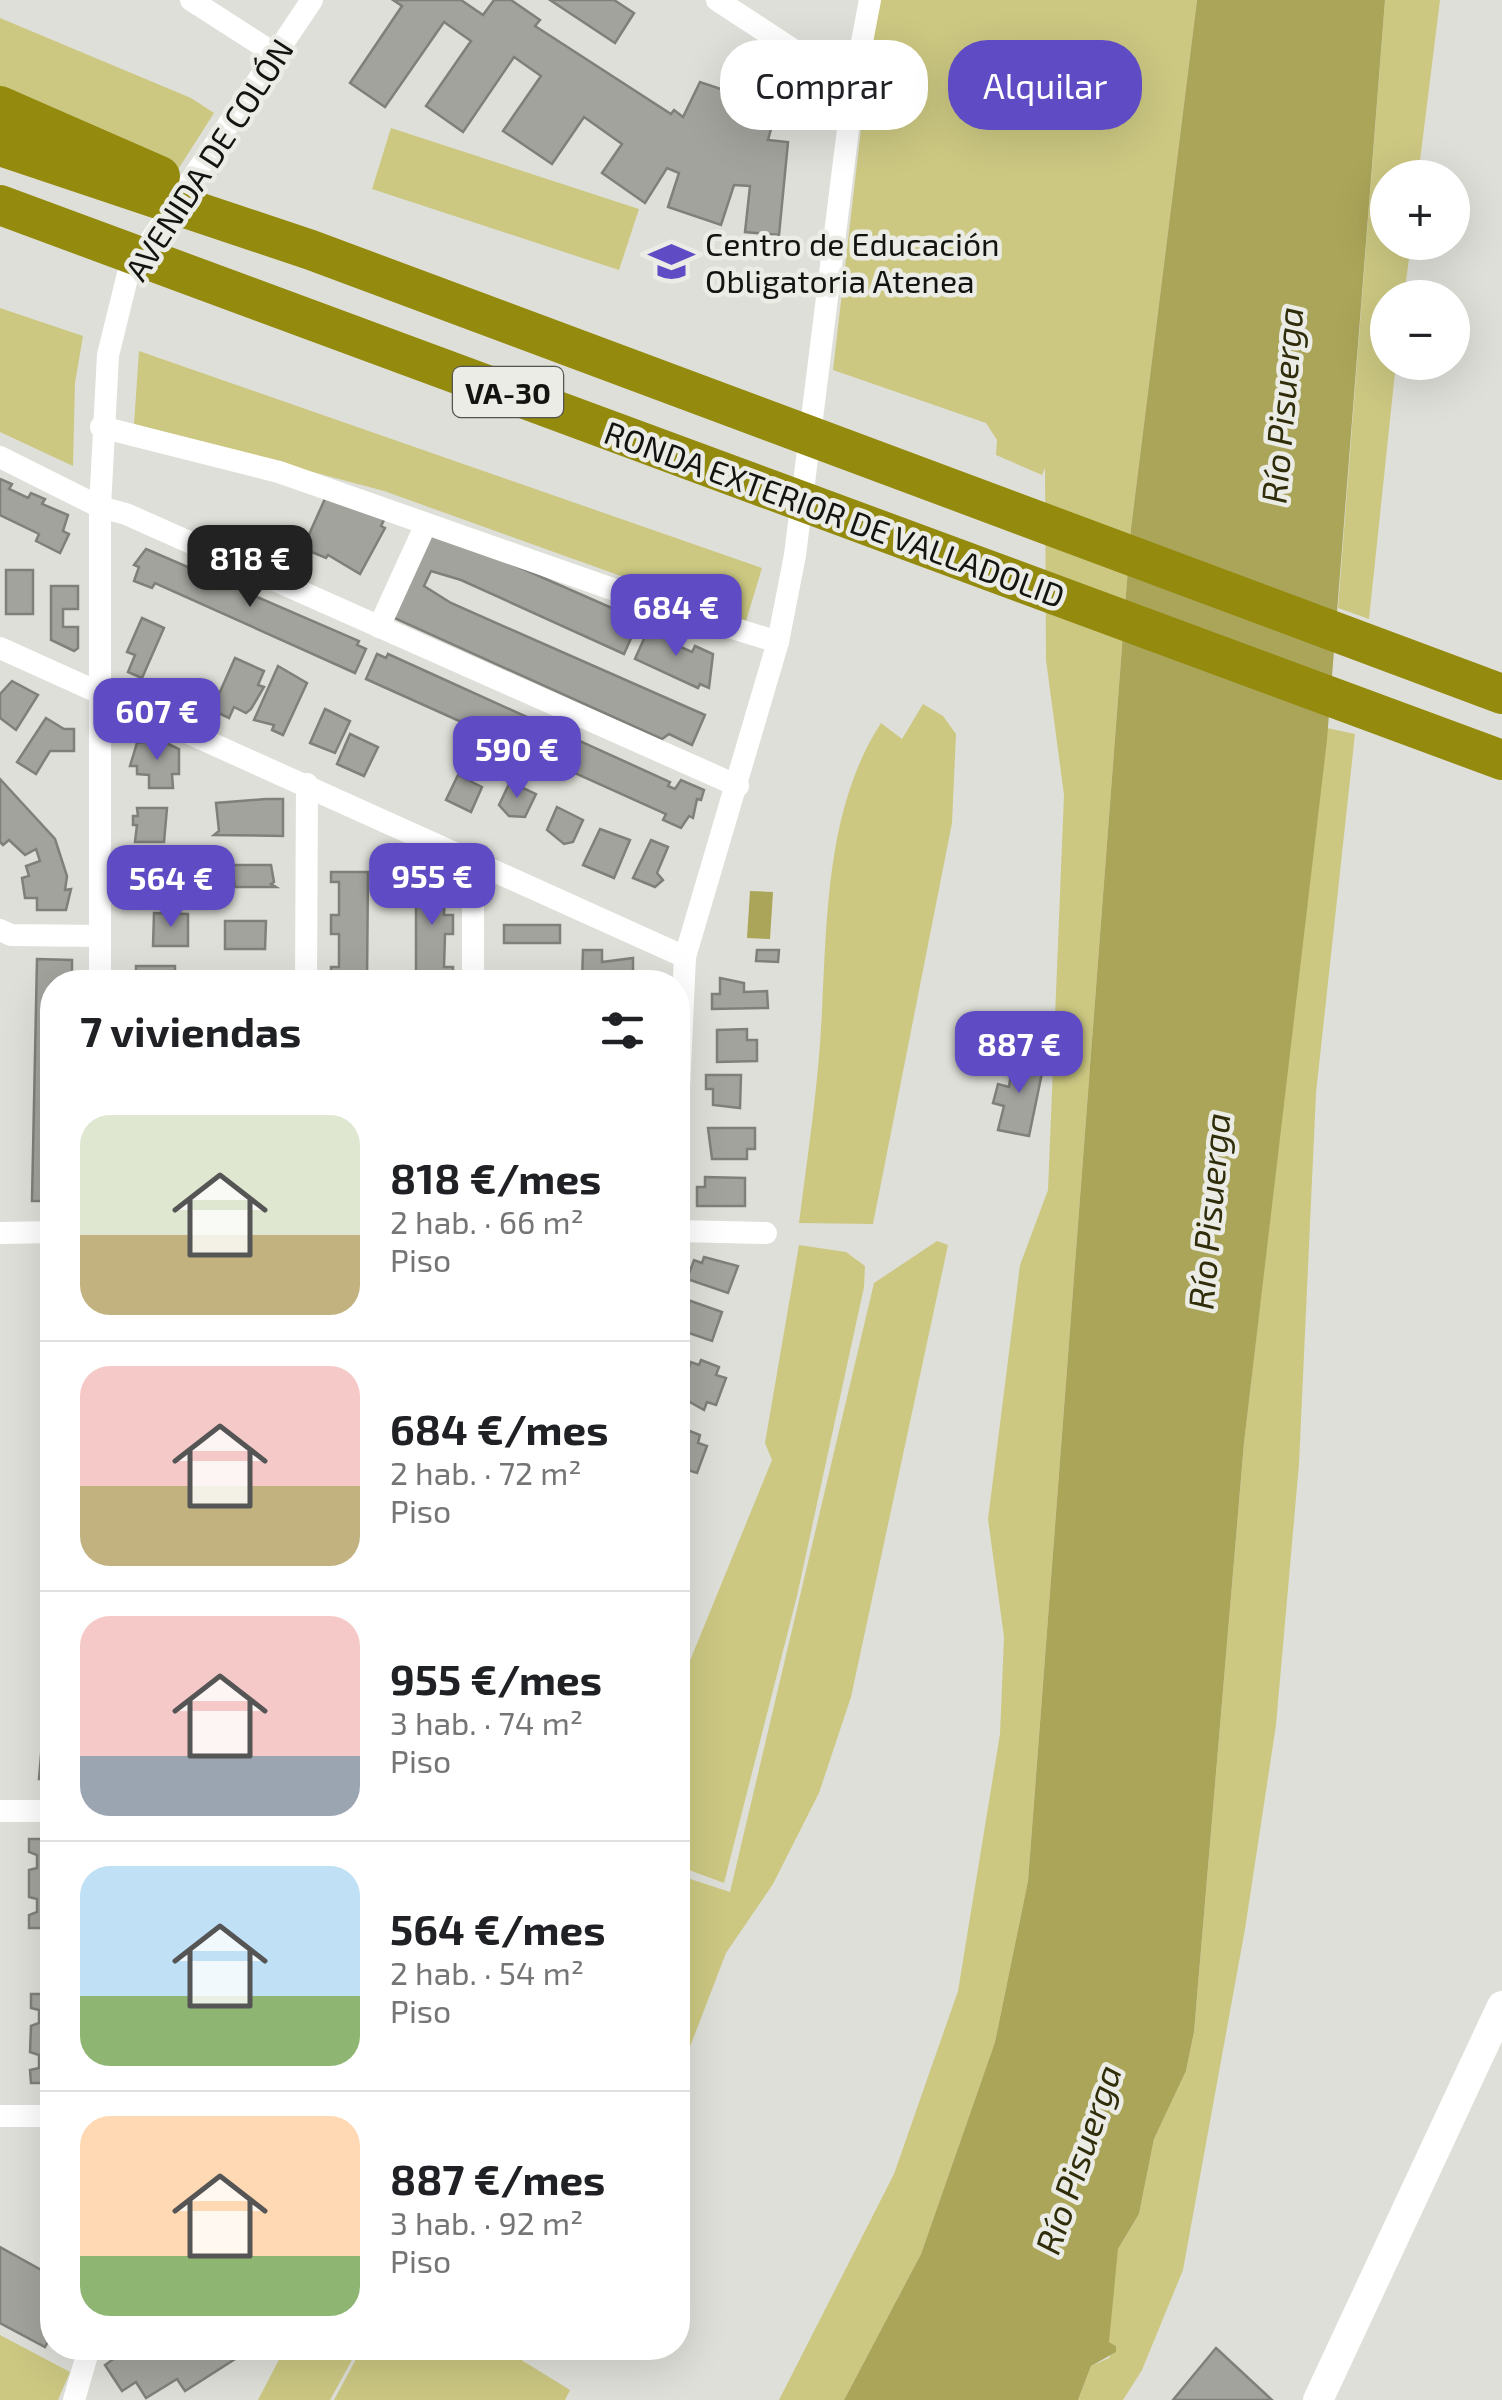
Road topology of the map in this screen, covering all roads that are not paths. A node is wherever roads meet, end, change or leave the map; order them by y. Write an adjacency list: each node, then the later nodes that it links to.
1 (192, 0): 7 (street)
2 (312, 0): 7 (street, AVENIDA DE COLÓN)
3 (718, 0): 5 (street)
4 (870, 0): 6 (street)
5 (778, 40)
6 (862, 40)
7 (275, 54): 15 (street, AVENIDA DE COLÓN)
8 (0, 106): 11 (highway)
9 (848, 130): 20 (street)
10 (0, 146): 11 (highway, RONDA EXTERIOR DE VALLADOLID / VA-30)
11 (151, 186): 22 (highway, RONDA EXTERIOR DE VALLADOLID / VA-30)
12 (0, 204): 14 (highway, RONDA EXTERIOR DE VALLADOLID / VA-30)
13 (0, 234): 14 (highway)
14 (108, 254): 24 (highway, RONDA EXTERIOR DE VALLADOLID / VA-30)
15 (101, 427): 17 (street, AVENIDA DE COLÓN); 18 (street)
16 (0, 457): 17 (street)
17 (100, 507): 19 (street); 23 (street, AVENIDA DE COLÓN)
18 (426, 524): 19 (street); 20 (street)
19 (379, 627): 26 (street)
20 (778, 642): 26 (street)
21 (0, 648): 23 (street)
22 (1493, 691)
23 (100, 695): 25 (street); 29 (street, AVENIDA DE COLÓN)
24 (1495, 757)
25 (307, 784): 27 (street); 32 (street)
26 (738, 786): 30 (street)
27 (472, 863): 30 (street); 33 (street)
28 (4, 935): 29 (street)
29 (100, 936): 31 (street, AVENIDA DE COLÓN)
30 (685, 957): 34 (street)
31 (100, 970)
32 (306, 970)
33 (473, 970)
34 (684, 970)
35 (690, 1231): 38 (street)
36 (40, 1232): 37 (street)
37 (0, 1233)
38 (766, 1233)
39 (40, 1811): 40 (street)
40 (0, 1812)
41 (1502, 2006): 46 (street)
42 (0, 2116): 43 (street)
43 (40, 2116)
44 (86, 2360): 45 (street)
45 (74, 2400)
46 (1318, 2400)

